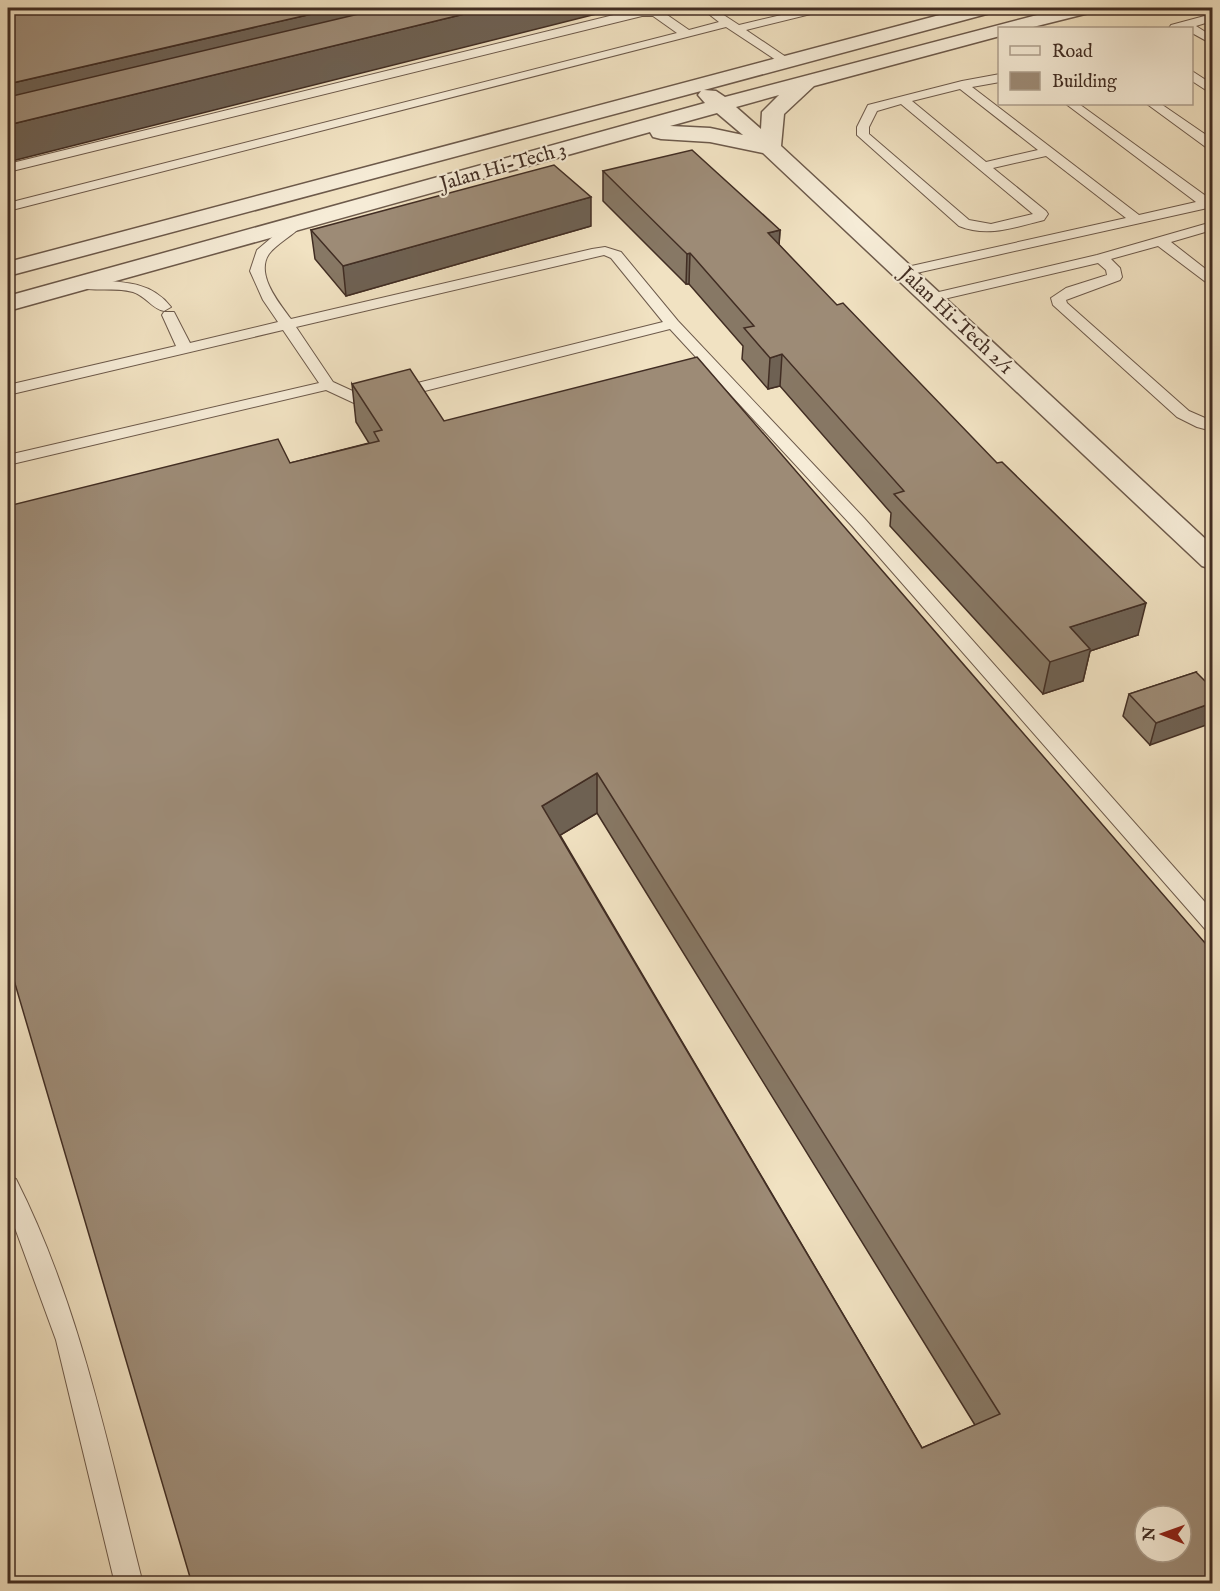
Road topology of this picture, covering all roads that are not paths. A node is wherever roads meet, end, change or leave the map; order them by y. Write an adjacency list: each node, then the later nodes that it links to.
1 (706, 8): 6 (lane)
2 (823, 8): 6 (lane)
3 (987, 8): 13 (street, Jalan Hi-Tech 3)
4 (1086, 8): 7 (street)
5 (1212, 18): 8 (lane)
6 (733, 26): 11 (lane); 13 (lane)
7 (1011, 27)
8 (1181, 27)
9 (998, 30): 16 (street, Jalan Hi-Tech 3)
10 (1193, 32): 12 (lane)
11 (687, 34): 29 (lane); 31 (lane)
12 (1212, 41)
13 (785, 62): 18 (street, Jalan Hi-Tech 3)
14 (1193, 76): 19 (lane)
15 (998, 78): 17 (lane)
16 (811, 80): 21 (street, Jalan Hi-Tech 3); 26 (street)
17 (962, 85): 20 (lane); 27 (lane)
18 (698, 86): 21 (street, Jalan Hi-Tech 2/1); 38 (street, Jalan Hi-Tech 3)
19 (1212, 90)
20 (903, 100): 28 (lane); 28 (lane)
21 (723, 105): 24 (street, Jalan Hi-Tech 3); 26 (street, Jalan Hi-Tech 2/1)
22 (1073, 105): 30 (lane)
23 (1154, 105): 25 (lane)
24 (630, 131): 26 (street); 33 (street, Jalan Hi-Tech 3)
25 (1212, 145)
26 (770, 148): 39 (street, Jalan Hi-Tech 2/1)
27 (1049, 152): 28 (lane); 32 (lane)
28 (983, 166)
29 (8, 168)
30 (1210, 203): 32 (lane)
31 (8, 207)
32 (1137, 220): 36 (lane)
33 (295, 225): 42 (street, Jalan Hi-Tech 3); 46 (lane)
34 (1212, 226): 35 (lane)
35 (1160, 240): 37 (lane); 41 (lane)
36 (1004, 249): 39 (lane); 40 (lane)
37 (1101, 258): 40 (lane); 50 (lane)
38 (8, 269)
39 (903, 272): 43 (street, Jalan Hi-Tech 2/1)
40 (1033, 275): 43 (lane)
41 (1212, 280)
42 (81, 284): 44 (street, Jalan Hi-Tech 3); 47 (lane)
43 (931, 298): 52 (street, Jalan Hi-Tech 2/1)
44 (8, 304)
45 (673, 324): 46 (lane); 48 (lane); 53 (lane)
46 (288, 326): 47 (lane); 48 (lane)
47 (185, 349): 49 (lane)
48 (328, 385): 51 (lane)
49 (8, 390)
50 (1212, 426)
51 (8, 460)
52 (1212, 560)
53 (1212, 923)
54 (8, 1186): 55 (lane)
55 (129, 1584)

